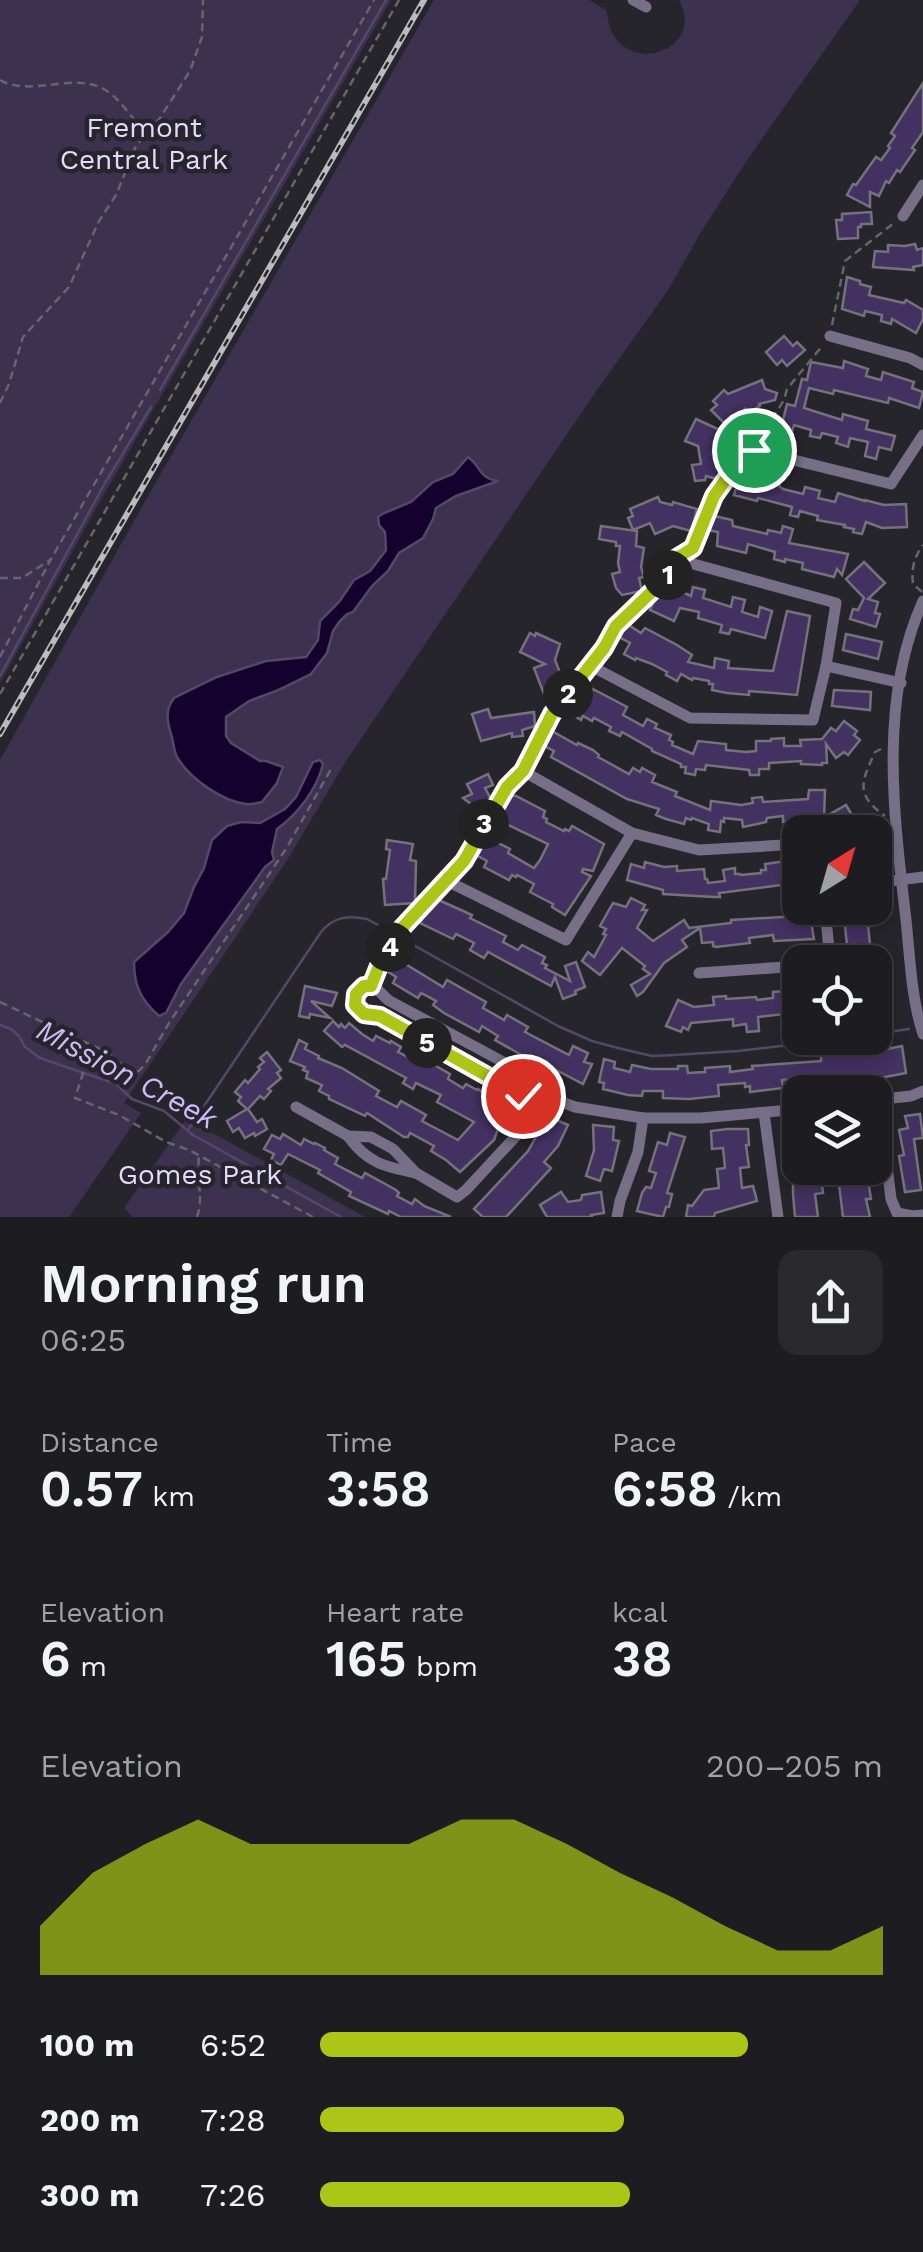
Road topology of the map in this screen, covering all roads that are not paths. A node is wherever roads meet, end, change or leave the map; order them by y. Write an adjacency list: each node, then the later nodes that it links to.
1 (633, 0): 2 (street)
2 (646, 6)
3 (923, 186): 4 (street)
4 (903, 216)
5 (830, 336): 6 (street)
6 (923, 365)
7 (923, 435): 8 (street)
8 (754, 450)
9 (675, 559): 12 (street)
10 (923, 601): 13 (street)
11 (591, 666): 12 (street)
12 (826, 666): 13 (street)
13 (900, 682): 19 (street)
14 (523, 771): 15 (street)
15 (632, 832): 16 (street); 18 (street)
16 (782, 845)
17 (923, 878): 19 (street)
18 (445, 880)
19 (901, 880): 20 (street); 23 (street)
20 (892, 881)
21 (782, 967): 22 (street)
22 (699, 974)
23 (923, 1034)
24 (923, 1091): 26 (street)
25 (540, 1094): 25 (street); 30 (street); 32 (street)
26 (892, 1098)
27 (296, 1107): 31 (street)
28 (782, 1110): 29 (street)
29 (764, 1112): 30 (street); 35 (street)
30 (643, 1118): 36 (street)
31 (348, 1136): 32 (street); 32 (street)
32 (416, 1173)
33 (889, 1185): 34 (street)
34 (923, 1214)
35 (774, 1215)
36 (617, 1217)

